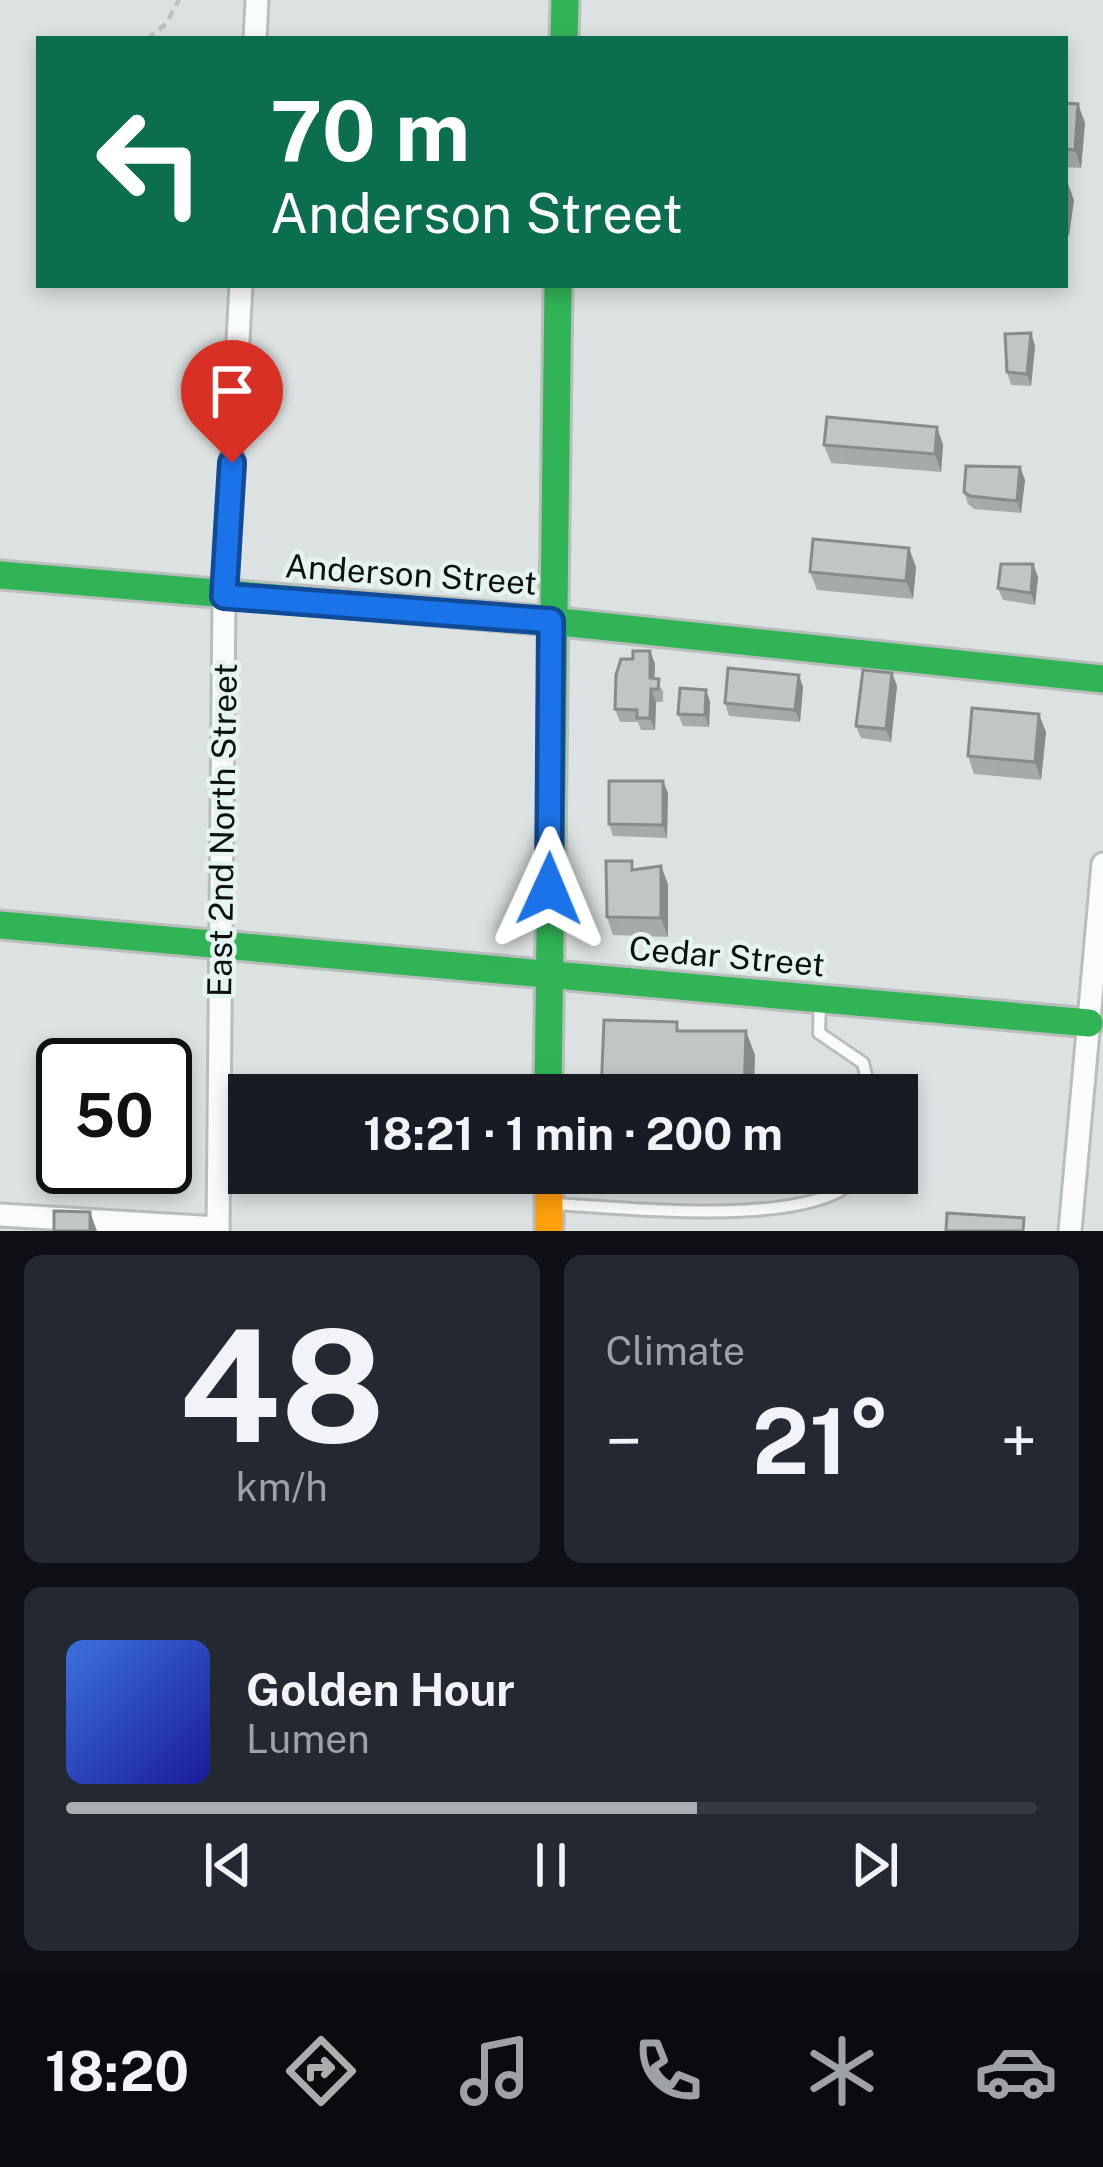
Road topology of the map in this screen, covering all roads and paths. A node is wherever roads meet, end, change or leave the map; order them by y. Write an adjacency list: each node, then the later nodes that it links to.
1 (179, 0): 4 (path)
2 (256, 0): 5 (street)
3 (565, 0): 6 (street)
4 (151, 36)
5 (254, 36)
6 (564, 36)
7 (241, 288): 10 (street, East 2nd North Street)
8 (559, 288): 11 (street)
9 (0, 575): 10 (street, Anderson Street)
10 (224, 596): 11 (street, Anderson Street); 16 (street, East 2nd North Street)
11 (551, 621): 12 (street, Anderson Street); 17 (street)
12 (1103, 679)
13 (1103, 864): 14 (street)
14 (1101, 904): 19 (street)
15 (0, 925): 16 (street, Cedar Street)
16 (221, 943): 17 (street, Cedar Street); 25 (street, East 2nd North Street)
17 (548, 978): 18 (street, Cedar Street); 20 (street)
18 (820, 1000): 19 (street, Cedar Street); 21 (lane)
19 (1089, 1022): 26 (street)
20 (548, 1074)
21 (865, 1074)
22 (842, 1194): 24 (lane)
23 (0, 1215): 25 (street)
24 (549, 1217)
25 (218, 1230)
26 (1070, 1231)

